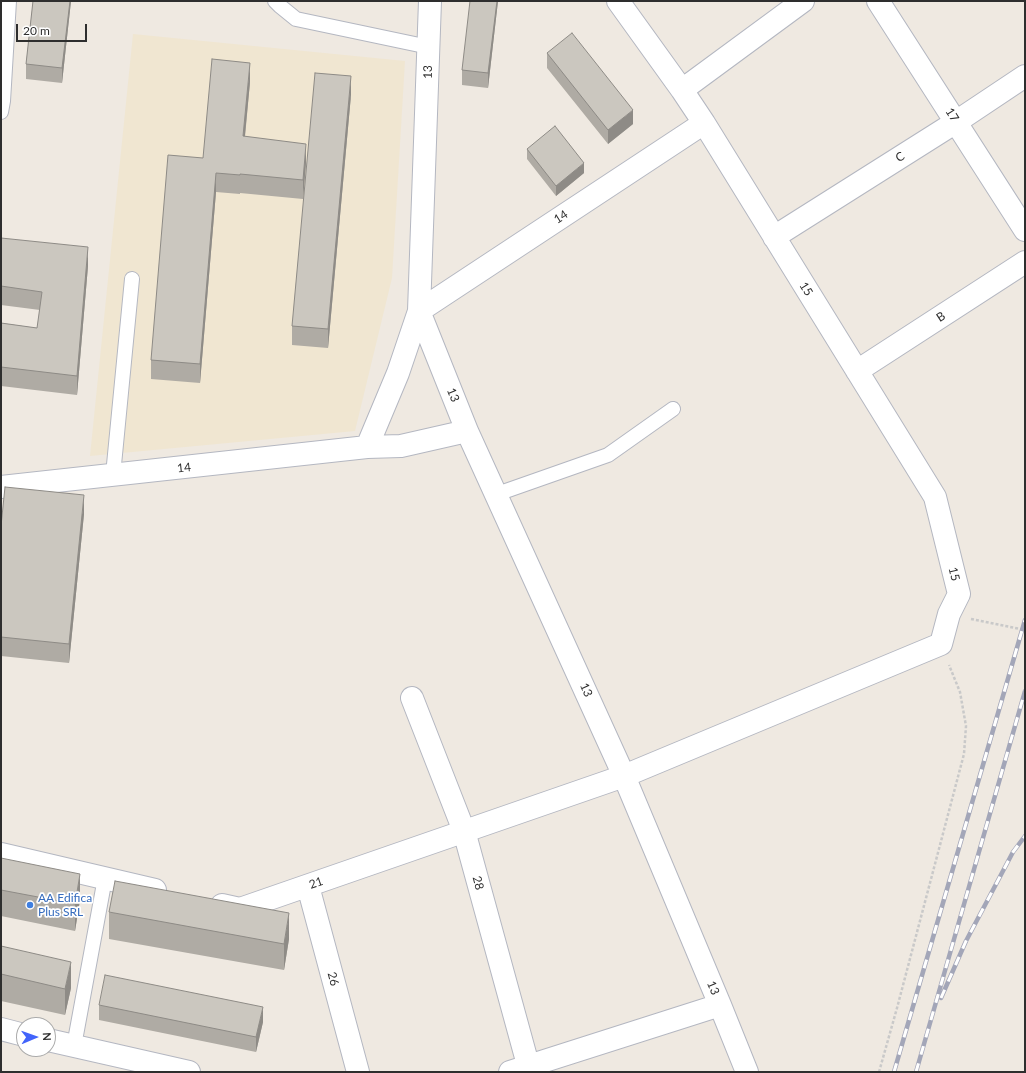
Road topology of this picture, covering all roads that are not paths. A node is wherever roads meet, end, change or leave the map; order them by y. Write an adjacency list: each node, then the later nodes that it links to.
1 (9, 1): 10 (lane)
2 (275, 1): 7 (lane)
3 (430, 1): 7 (street, 13)
4 (618, 1): 9 (street, 15)
5 (804, 1): 9 (street)
6 (878, 1): 11 (street, 17)
7 (429, 47): 17 (street, 13)
8 (1025, 76): 11 (street, C)
9 (682, 90): 12 (street, 15)
10 (1, 112)
11 (956, 122): 13 (street, 17); 14 (street, C)
12 (704, 123): 14 (street, 15); 17 (street, 14)
13 (1025, 230)
14 (774, 237): 18 (street, 15)
15 (1025, 262): 18 (street, B)
16 (132, 279): 22 (lane)
17 (419, 311): 20 (street, 13); 21 (street, 13)
18 (857, 371): 25 (street, 15)
19 (672, 409): 24 (lane)
20 (467, 431): 21 (street, 14); 24 (street, 13)
21 (367, 448): 22 (street, 14)
22 (113, 475): 23 (street, 14)
23 (1, 487)
24 (497, 494): 27 (street, 13)
25 (941, 644): 27 (street, 21)
26 (412, 698): 28 (street, 28)
27 (624, 776): 28 (street, 21); 34 (street, 13)
28 (464, 831): 31 (street, 21); 39 (street, 28)
29 (1, 854): 30 (street)
30 (104, 878): 32 (street); 38 (lane)
31 (308, 886): 33 (street, 21); 41 (street, 26)
32 (172, 894)
33 (203, 900)
34 (720, 1005): 39 (street); 42 (street, 13)
35 (1, 1029): 36 (street)
36 (16, 1033)
37 (56, 1042): 38 (street)
38 (74, 1046): 40 (street)
39 (523, 1070)
40 (189, 1072)
41 (358, 1072)
42 (746, 1072)

